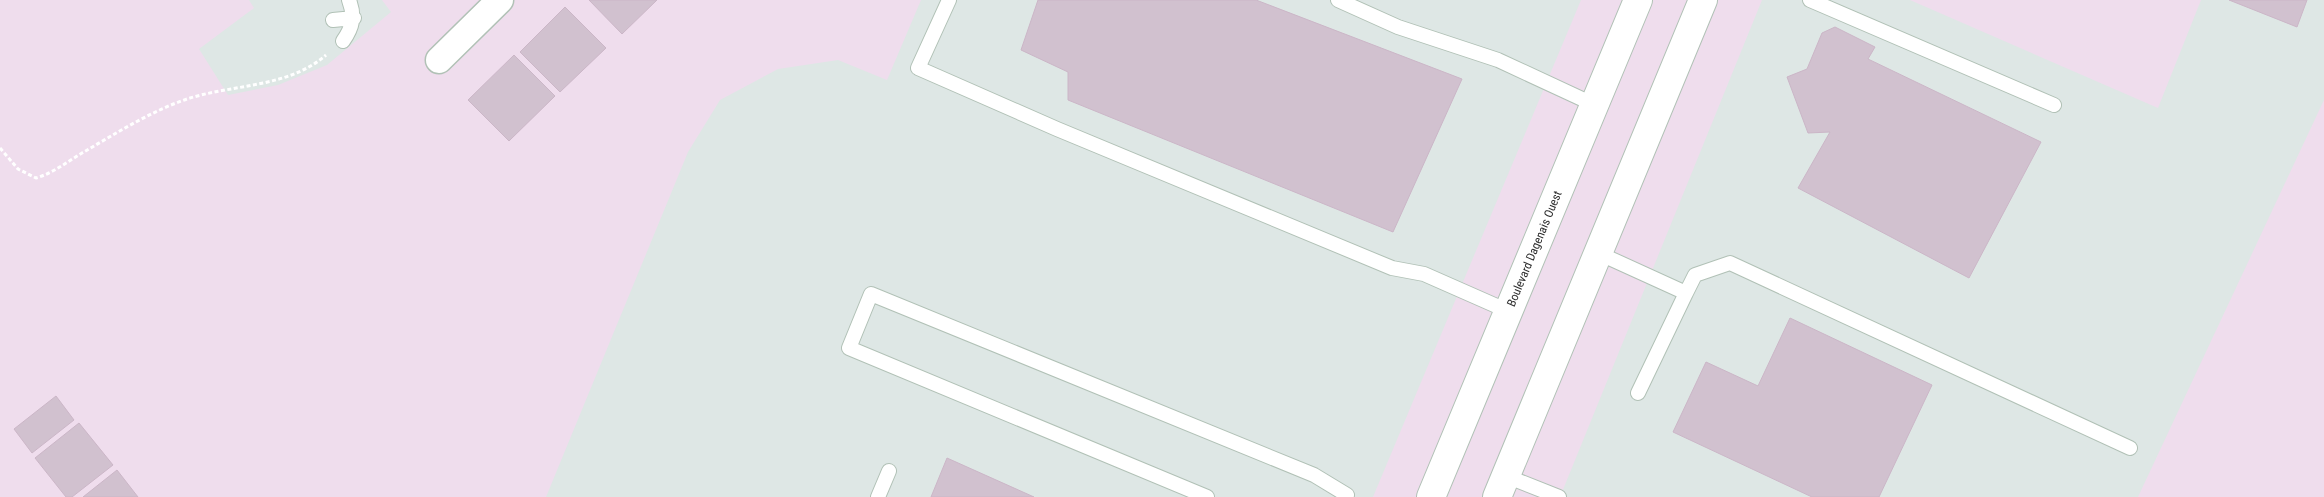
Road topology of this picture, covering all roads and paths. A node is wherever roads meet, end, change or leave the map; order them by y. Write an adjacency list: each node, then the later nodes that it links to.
1 (349, 0): 8 (lane)
2 (500, 0): 11 (street)
3 (949, 0): 17 (lane)
4 (1338, 0): 12 (lane)
5 (1638, 0): 12 (main road, Boulevard Dagenais Ouest)
6 (1703, 0): 15 (main road)
7 (1810, 0): 13 (lane)
8 (354, 18): 9 (lane); 10 (lane)
9 (333, 20)
10 (343, 41): 14 (path)
11 (439, 60)
12 (1595, 104): 17 (main road, Boulevard Dagenais Ouest)
13 (2054, 105)
14 (0, 148)
15 (1598, 253): 16 (lane); 21 (main road)
16 (1686, 293): 18 (lane); 19 (lane)
17 (1508, 311): 25 (main road, Boulevard Dagenais Ouest)
18 (1638, 392)
19 (2130, 448)
20 (889, 471): 23 (lane)
21 (1501, 486): 26 (lane)
22 (1348, 496): 24 (lane)
23 (878, 497)
24 (1207, 497)
25 (1430, 497)
26 (1559, 497)

